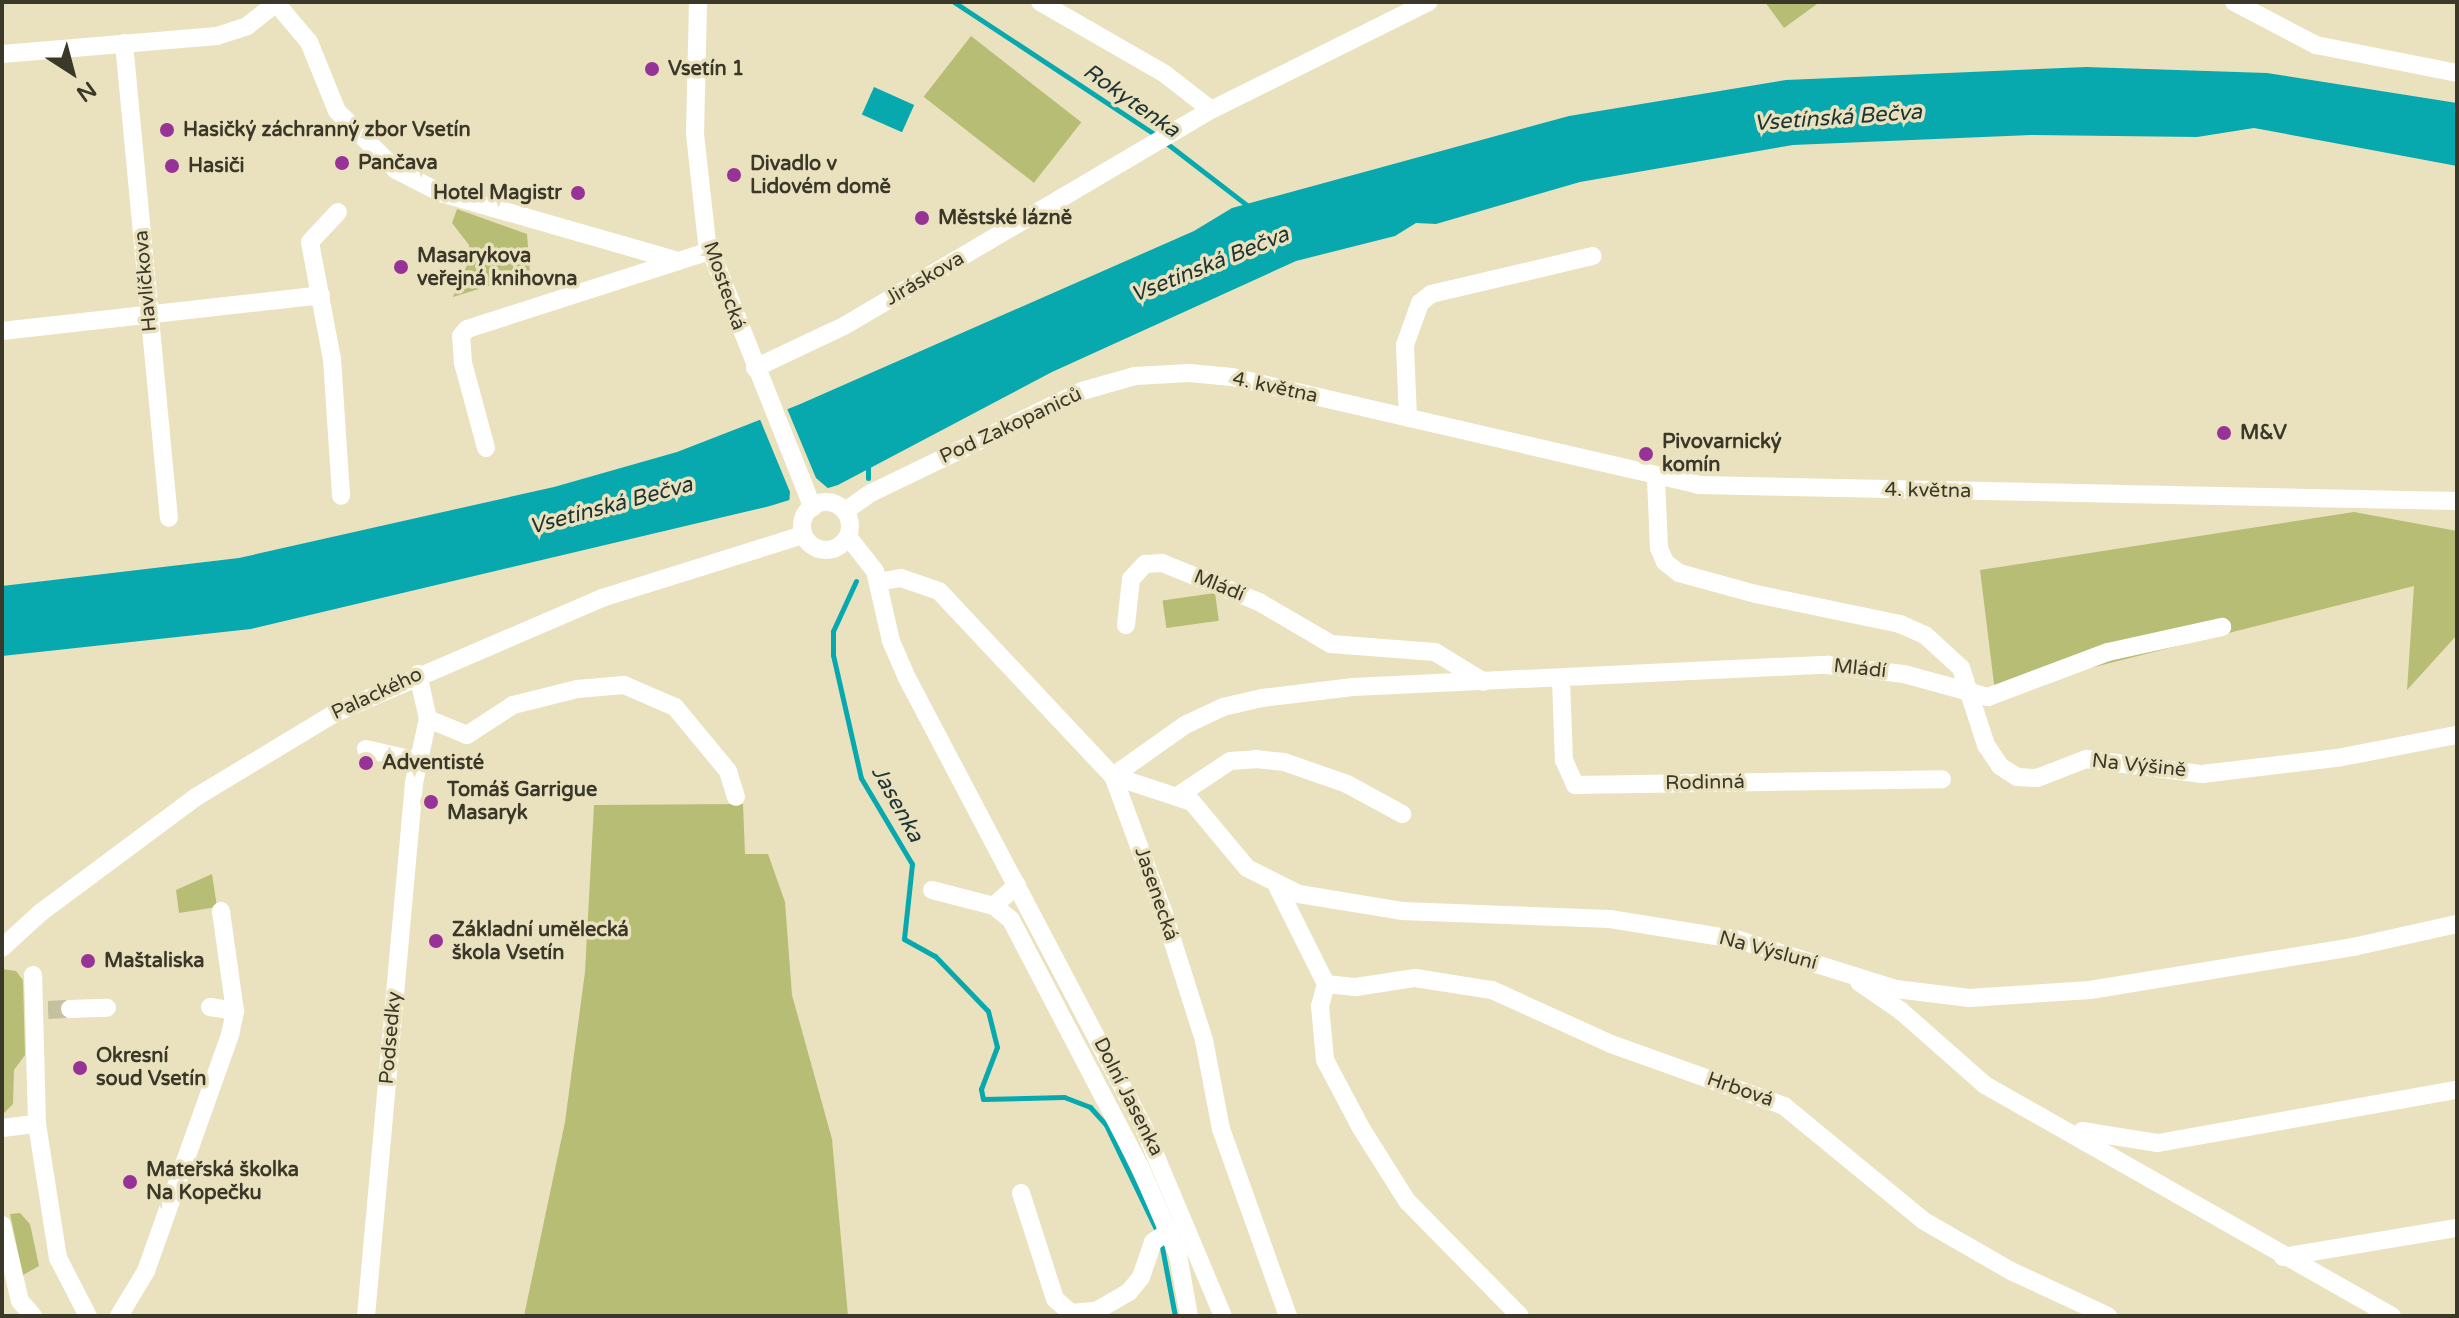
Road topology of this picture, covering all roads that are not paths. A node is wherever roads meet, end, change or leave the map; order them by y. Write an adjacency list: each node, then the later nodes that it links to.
1 (698, 2): 11 (street, Mostecká)
2 (1040, 2): 9 (street)
3 (1429, 2): 9 (street, Jiráskova)
4 (277, 3): 6 (street); 13 (street)
5 (2239, 4): 8 (street)
6 (124, 43): 7 (street); 15 (street, Havlíčkova)
7 (2, 54)
8 (2457, 73)
9 (1211, 110): 17 (street, Jiráskova)
10 (338, 212): 14 (street)
11 (710, 251): 13 (street); 17 (street, Mostecká)
12 (1593, 256): 19 (street)
13 (675, 260): 20 (street)
14 (321, 295): 15 (street); 22 (street)
15 (149, 313): 16 (street); 26 (street, Havlíčkova)
16 (2, 331)
17 (755, 368): 24 (street, Mostecká)
18 (1189, 373): 19 (street, 4. května); 25 (street, Pod Zakopaniců)
19 (1408, 418): 21 (street, 4. května)
20 (486, 448)
21 (1656, 479): 23 (street, 4. května); 35 (street, Na Výšině)
22 (341, 496)
23 (2457, 501)
24 (811, 504): 25 (street); 27 (street)
25 (845, 511): 28 (street)
26 (169, 518)
27 (803, 535): 28 (street); 32 (street, Palackého)
28 (849, 538): 29 (street, Dolní Jasenka)
29 (878, 582): 40 (street, Jasenecká); 45 (street, Dolní Jasenka)
30 (1126, 625): 34 (street, Mládí)
31 (2222, 627): 35 (street, Mládí)
32 (418, 674): 36 (street, Podsedky); 51 (street, Palackého)
33 (1561, 680): 34 (street, Mládí); 35 (street, Mládí); 41 (street, Rodinná)
34 (1484, 682): 40 (street, Mládí)
35 (1968, 694): 37 (street, Na Výšině)
36 (428, 719): 39 (street, Podsedky); 43 (street)
37 (2457, 735)
38 (366, 749): 39 (street)
39 (418, 761): 71 (street, Podsedky)
40 (1113, 776): 42 (street, Na Výsluní); 74 (street, Jasenecká)
41 (1942, 779)
42 (1179, 795): 44 (street); 46 (street, Na Výsluní)
43 (736, 797)
44 (1402, 814)
45 (1017, 885): 48 (street); 73 (street, Dolní Jasenka)
46 (1278, 888): 53 (street, Na Výsluní); 54 (street)
47 (932, 890): 48 (street)
48 (994, 906): 66 (street, Dolní Jasenka)
49 (221, 911): 58 (street)
50 (2457, 924): 53 (street, Na Výsluní)
51 (2, 948)
52 (33, 975): 61 (street)
53 (1853, 978): 60 (street)
54 (1326, 984): 75 (street); 76 (street, Hrbová)
55 (210, 1007): 58 (street)
56 (107, 1008): 57 (street)
57 (70, 1009)
58 (235, 1011): 70 (street)
59 (2457, 1090): 60 (street)
60 (2042, 1120): 67 (street)
61 (37, 1124): 62 (street); 69 (street)
62 (2, 1128)
63 (1021, 1193): 66 (street)
64 (2, 1225): 68 (street)
65 (2457, 1228): 67 (street)
66 (1163, 1235): 72 (street, Dolní Jasenka)
67 (2283, 1257): 77 (street)
68 (33, 1316)
69 (88, 1316)
70 (119, 1316)
71 (366, 1316)
72 (1189, 1316)
73 (1223, 1316)
74 (1288, 1316)
75 (1520, 1316)
76 (2108, 1316)
77 (2392, 1316)

